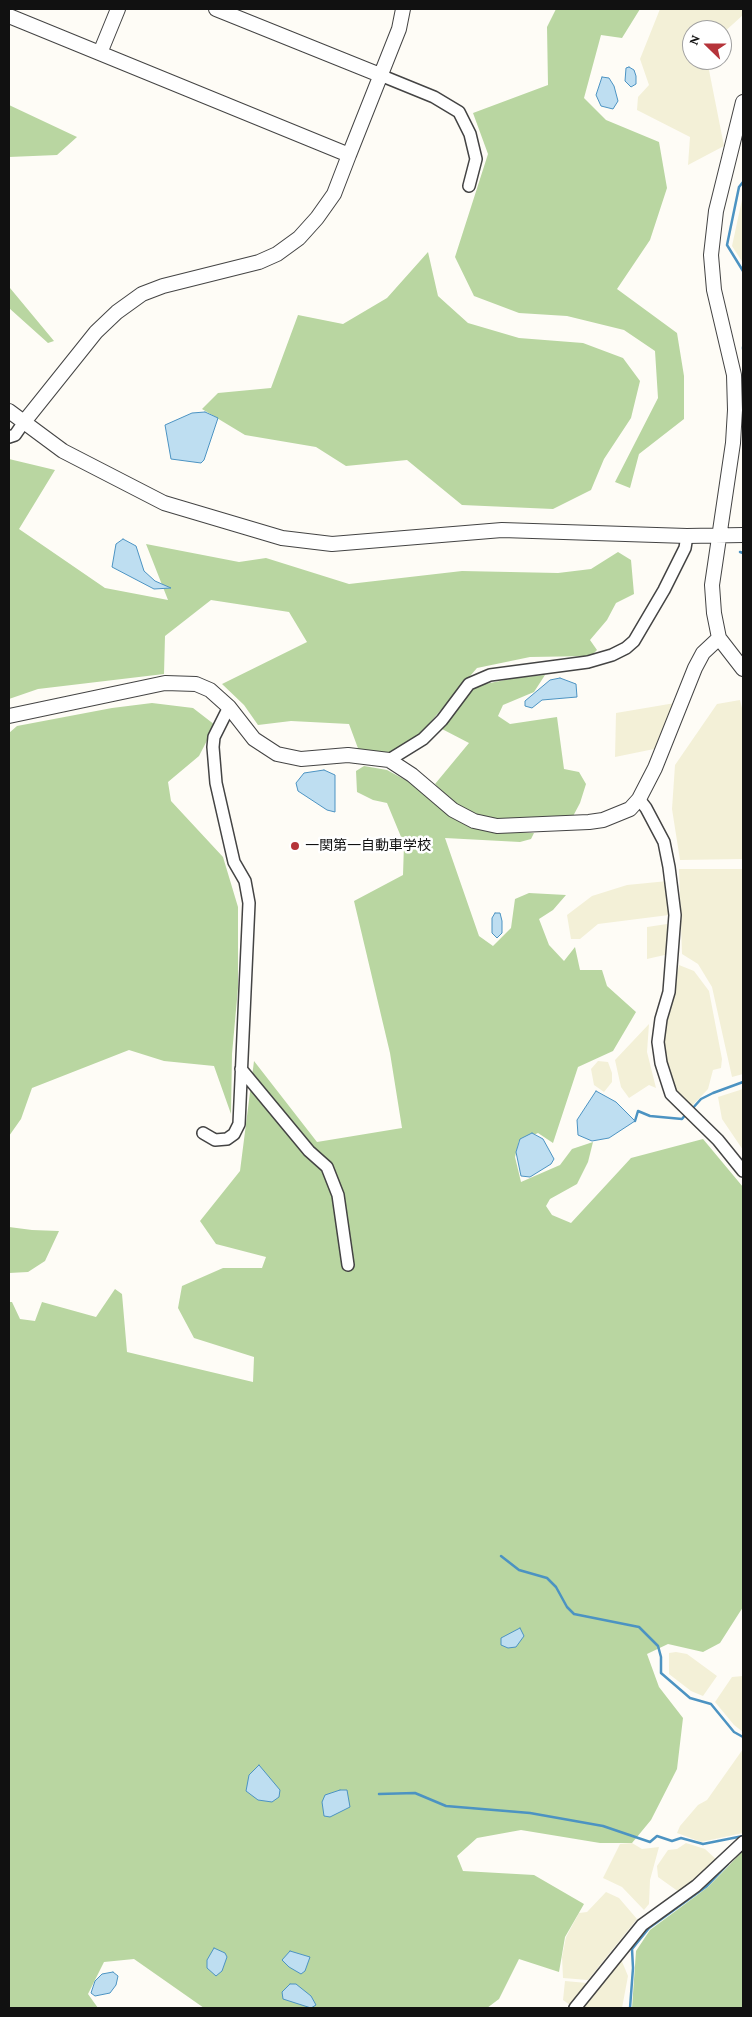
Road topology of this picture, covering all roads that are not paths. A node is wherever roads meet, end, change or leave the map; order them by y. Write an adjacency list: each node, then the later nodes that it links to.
1 (118, 9): 5 (street)
2 (216, 9): 6 (street)
3 (403, 9): 6 (street)
4 (9, 16): 5 (street)
5 (100, 53): 8 (street)
6 (380, 75): 8 (street); 9 (street)
7 (743, 102): 13 (street)
8 (349, 155): 11 (street)
9 (469, 186)
10 (9, 411): 11 (street)
11 (24, 422): 12 (street); 15 (street)
12 (9, 437)
13 (720, 534): 14 (street); 15 (street); 16 (street)
14 (743, 535)
15 (687, 536): 20 (street)
16 (719, 638): 17 (street); 21 (street)
17 (743, 669)
18 (229, 707): 19 (street); 20 (street); 22 (street)
19 (9, 716)
20 (389, 760): 21 (street)
21 (638, 799): 24 (street)
22 (241, 1069): 23 (street); 25 (street)
23 (203, 1133)
24 (743, 1171)
25 (348, 1265)
26 (743, 1842): 27 (street)
27 (575, 2008)

